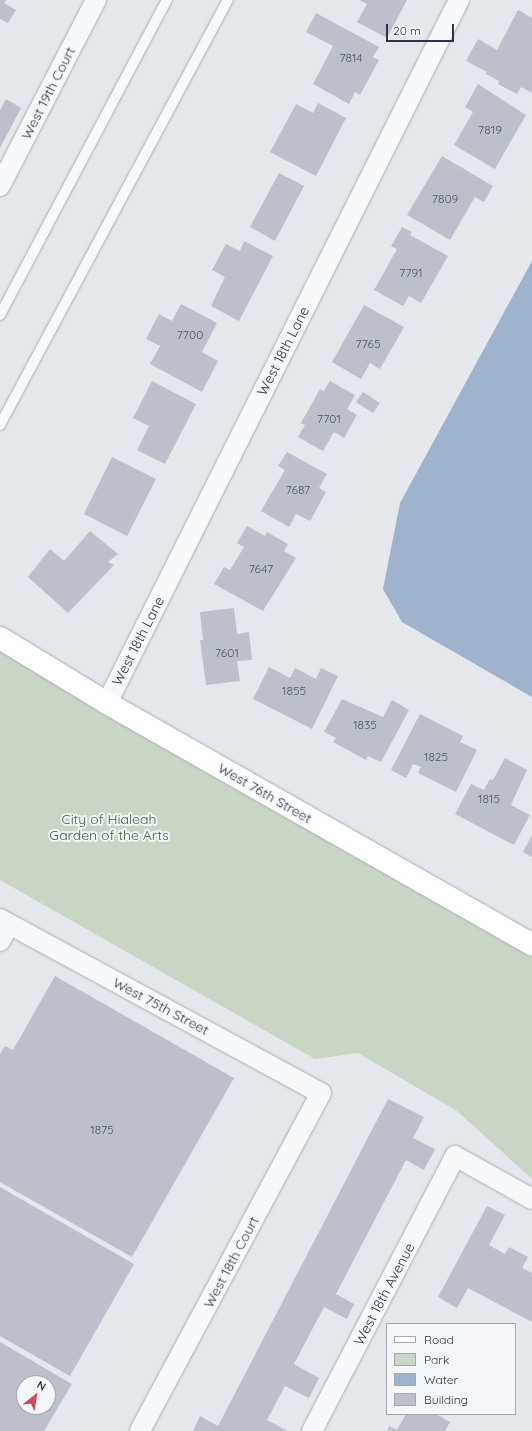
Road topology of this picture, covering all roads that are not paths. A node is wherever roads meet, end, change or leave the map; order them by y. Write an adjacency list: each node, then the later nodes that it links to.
1 (96, 0): 5 (street, West 19th Court)
2 (167, 0): 6 (lane)
3 (228, 0): 7 (lane)
4 (458, 0): 9 (street, West 18th Lane)
5 (0, 186)
6 (0, 315)
7 (0, 425)
8 (0, 638): 9 (street, West 76th Street)
9 (107, 703): 11 (street, West 76th Street)
10 (3, 928): 12 (street, West 75th Street)
11 (532, 944)
12 (321, 1093): 14 (street, West 18th Court)
13 (532, 1199): 15 (street, West 18th Avenue)
14 (140, 1431)
15 (312, 1431)

